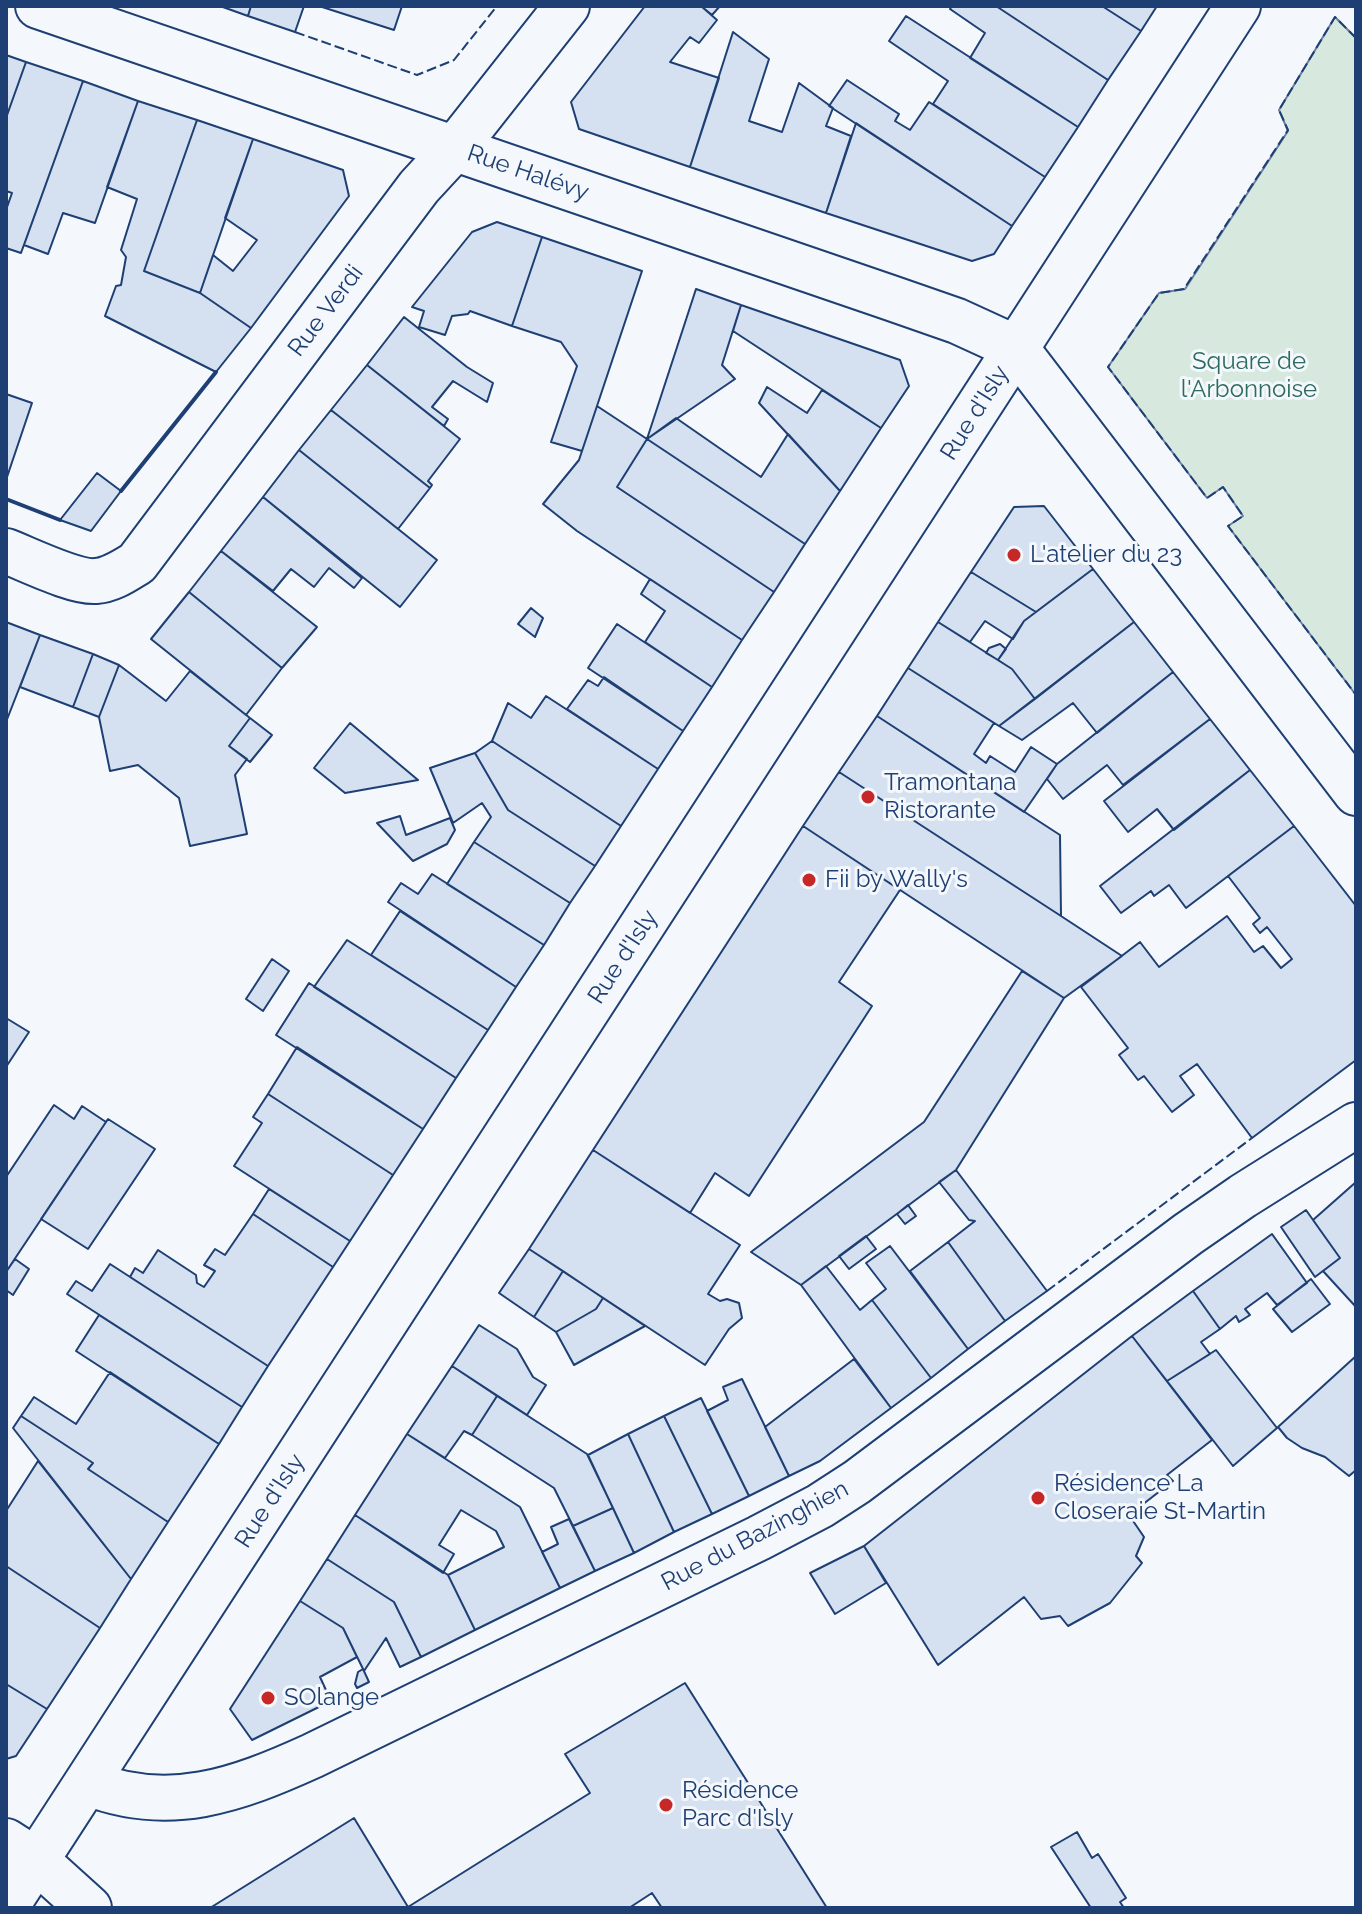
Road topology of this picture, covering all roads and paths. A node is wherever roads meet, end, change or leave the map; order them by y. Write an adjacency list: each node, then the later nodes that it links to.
1 (38, 6): 4 (street, Rue Halévy)
2 (567, 6): 4 (street, Rue Verdi)
3 (1238, 6): 5 (street, Rue d'Isly)
4 (455, 148): 5 (street, Rue Halévy); 6 (street, Rue Verdi)
5 (1016, 348): 7 (street); 9 (street, Rue d'Isly)
6 (6, 551)
7 (1356, 793)
8 (1356, 1125): 9 (street, Rue du Bazinghien)
9 (88, 1783): 10 (street, Rue d'Isly)
10 (22, 1851): 11 (street, Rue d'Isly); 12 (street)
11 (6, 1907)
12 (89, 1908)

